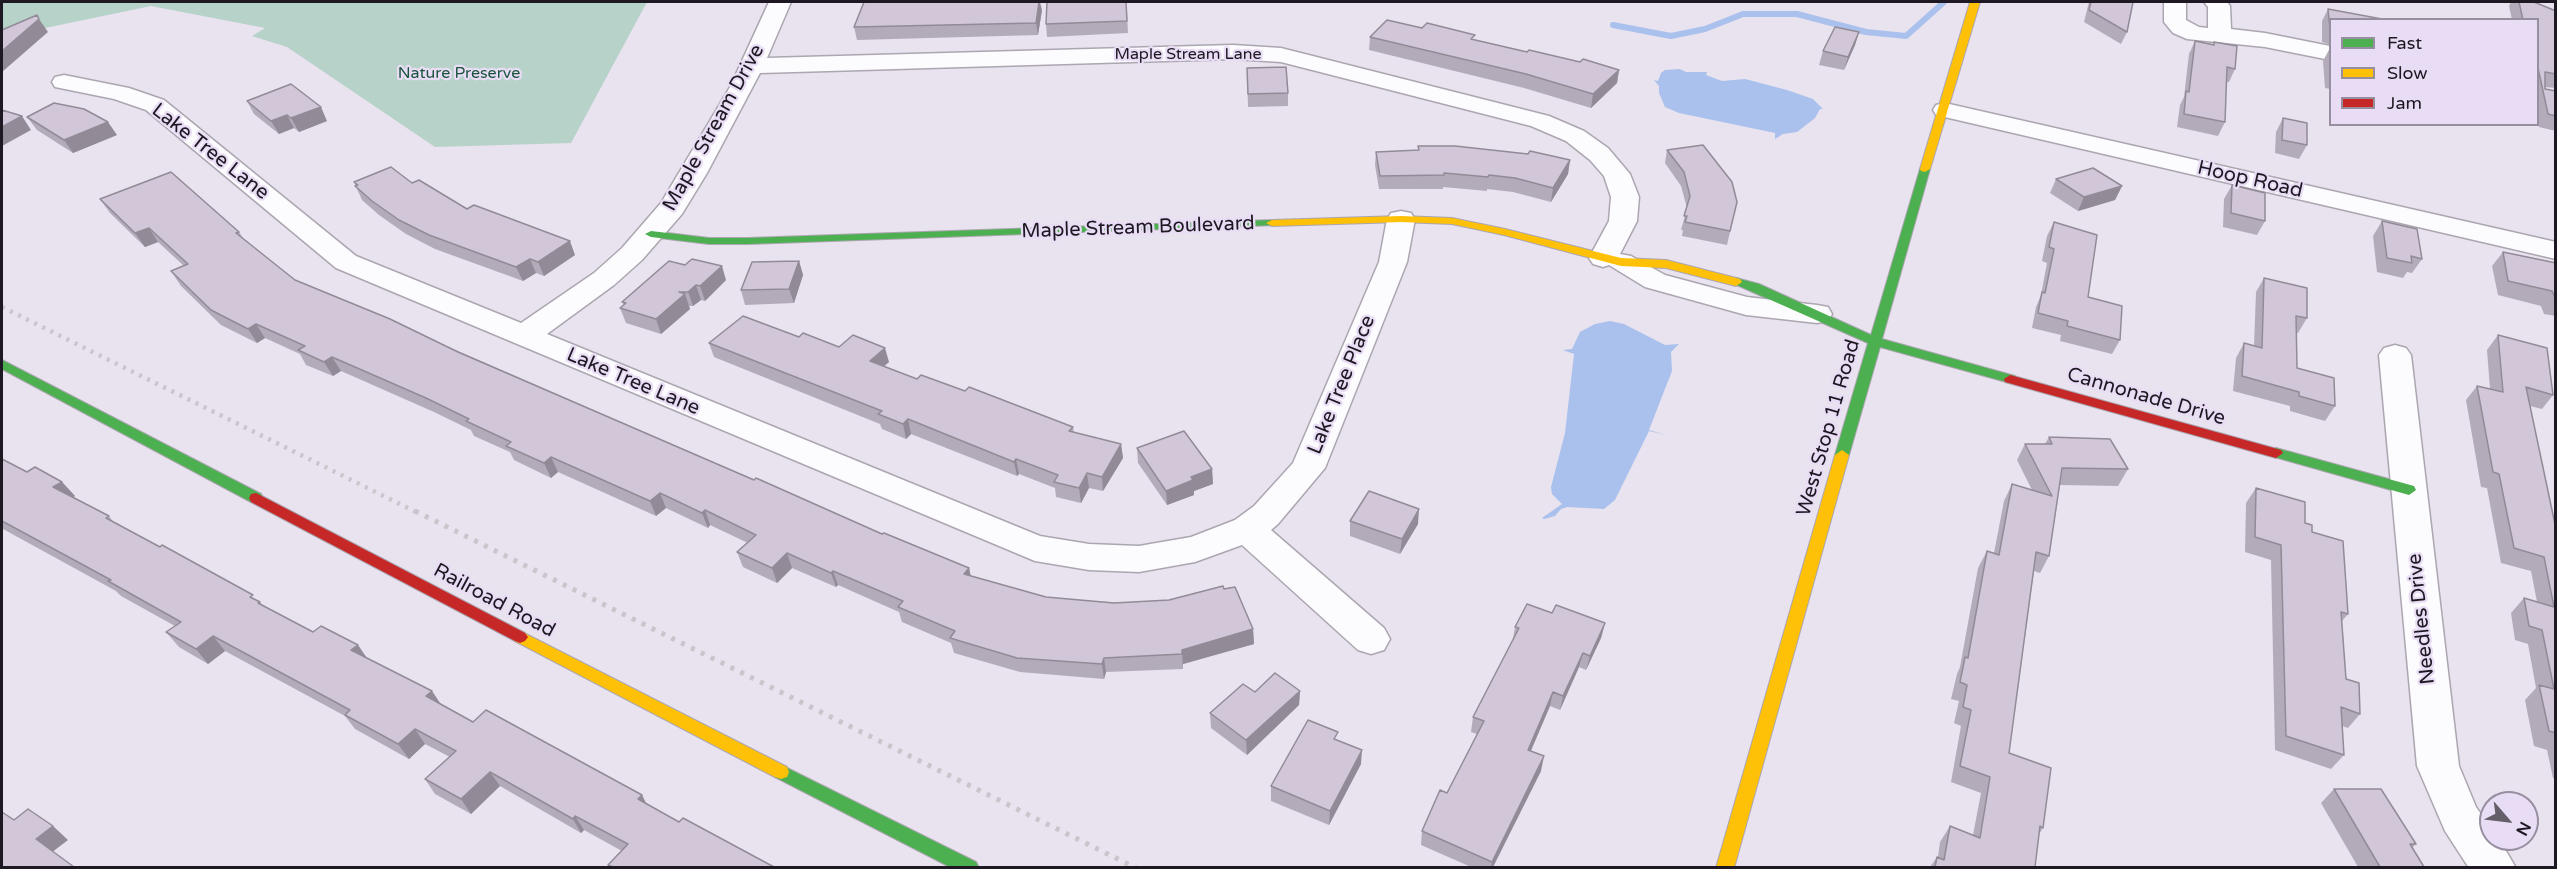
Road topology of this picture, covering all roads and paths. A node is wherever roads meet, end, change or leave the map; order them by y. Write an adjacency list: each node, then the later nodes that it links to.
1 (780, 2): 7 (street, Maple Stream Drive)
2 (1975, 2): 9 (street, West Stop 11 Road)
3 (2175, 2): 5 (street)
4 (2215, 2): 5 (street)
5 (2220, 35): 6 (street)
6 (2329, 53)
7 (752, 66): 11 (street, Maple Stream Drive); 13 (street, Maple Stream Lane)
8 (64, 82): 15 (street, Lake Tree Lane)
9 (1945, 110): 12 (street, Hoop Road); 16 (street, West Stop 11 Road)
10 (1401, 219): 11 (street, Maple Stream Boulevard); 13 (street, Maple Stream Boulevard); 20 (street, Lake Tree Place)
11 (651, 234): 15 (street, Maple Stream Drive)
12 (2556, 251)
13 (1612, 260): 14 (street, Maple Stream Boulevard)
14 (1817, 314): 16 (street, Maple Stream Boulevard)
15 (524, 336): 20 (street, Lake Tree Lane)
16 (1874, 341): 19 (street, Cannonade Drive); 23 (street, West Stop 11 Road)
17 (2395, 355): 19 (street, Needles Drive)
18 (2, 364): 22 (street, Railroad Road)
19 (2409, 490): 24 (street, Needles Drive)
20 (1247, 529): 21 (street)
21 (1371, 639)
22 (970, 867)
23 (1725, 867)
24 (2494, 867)

